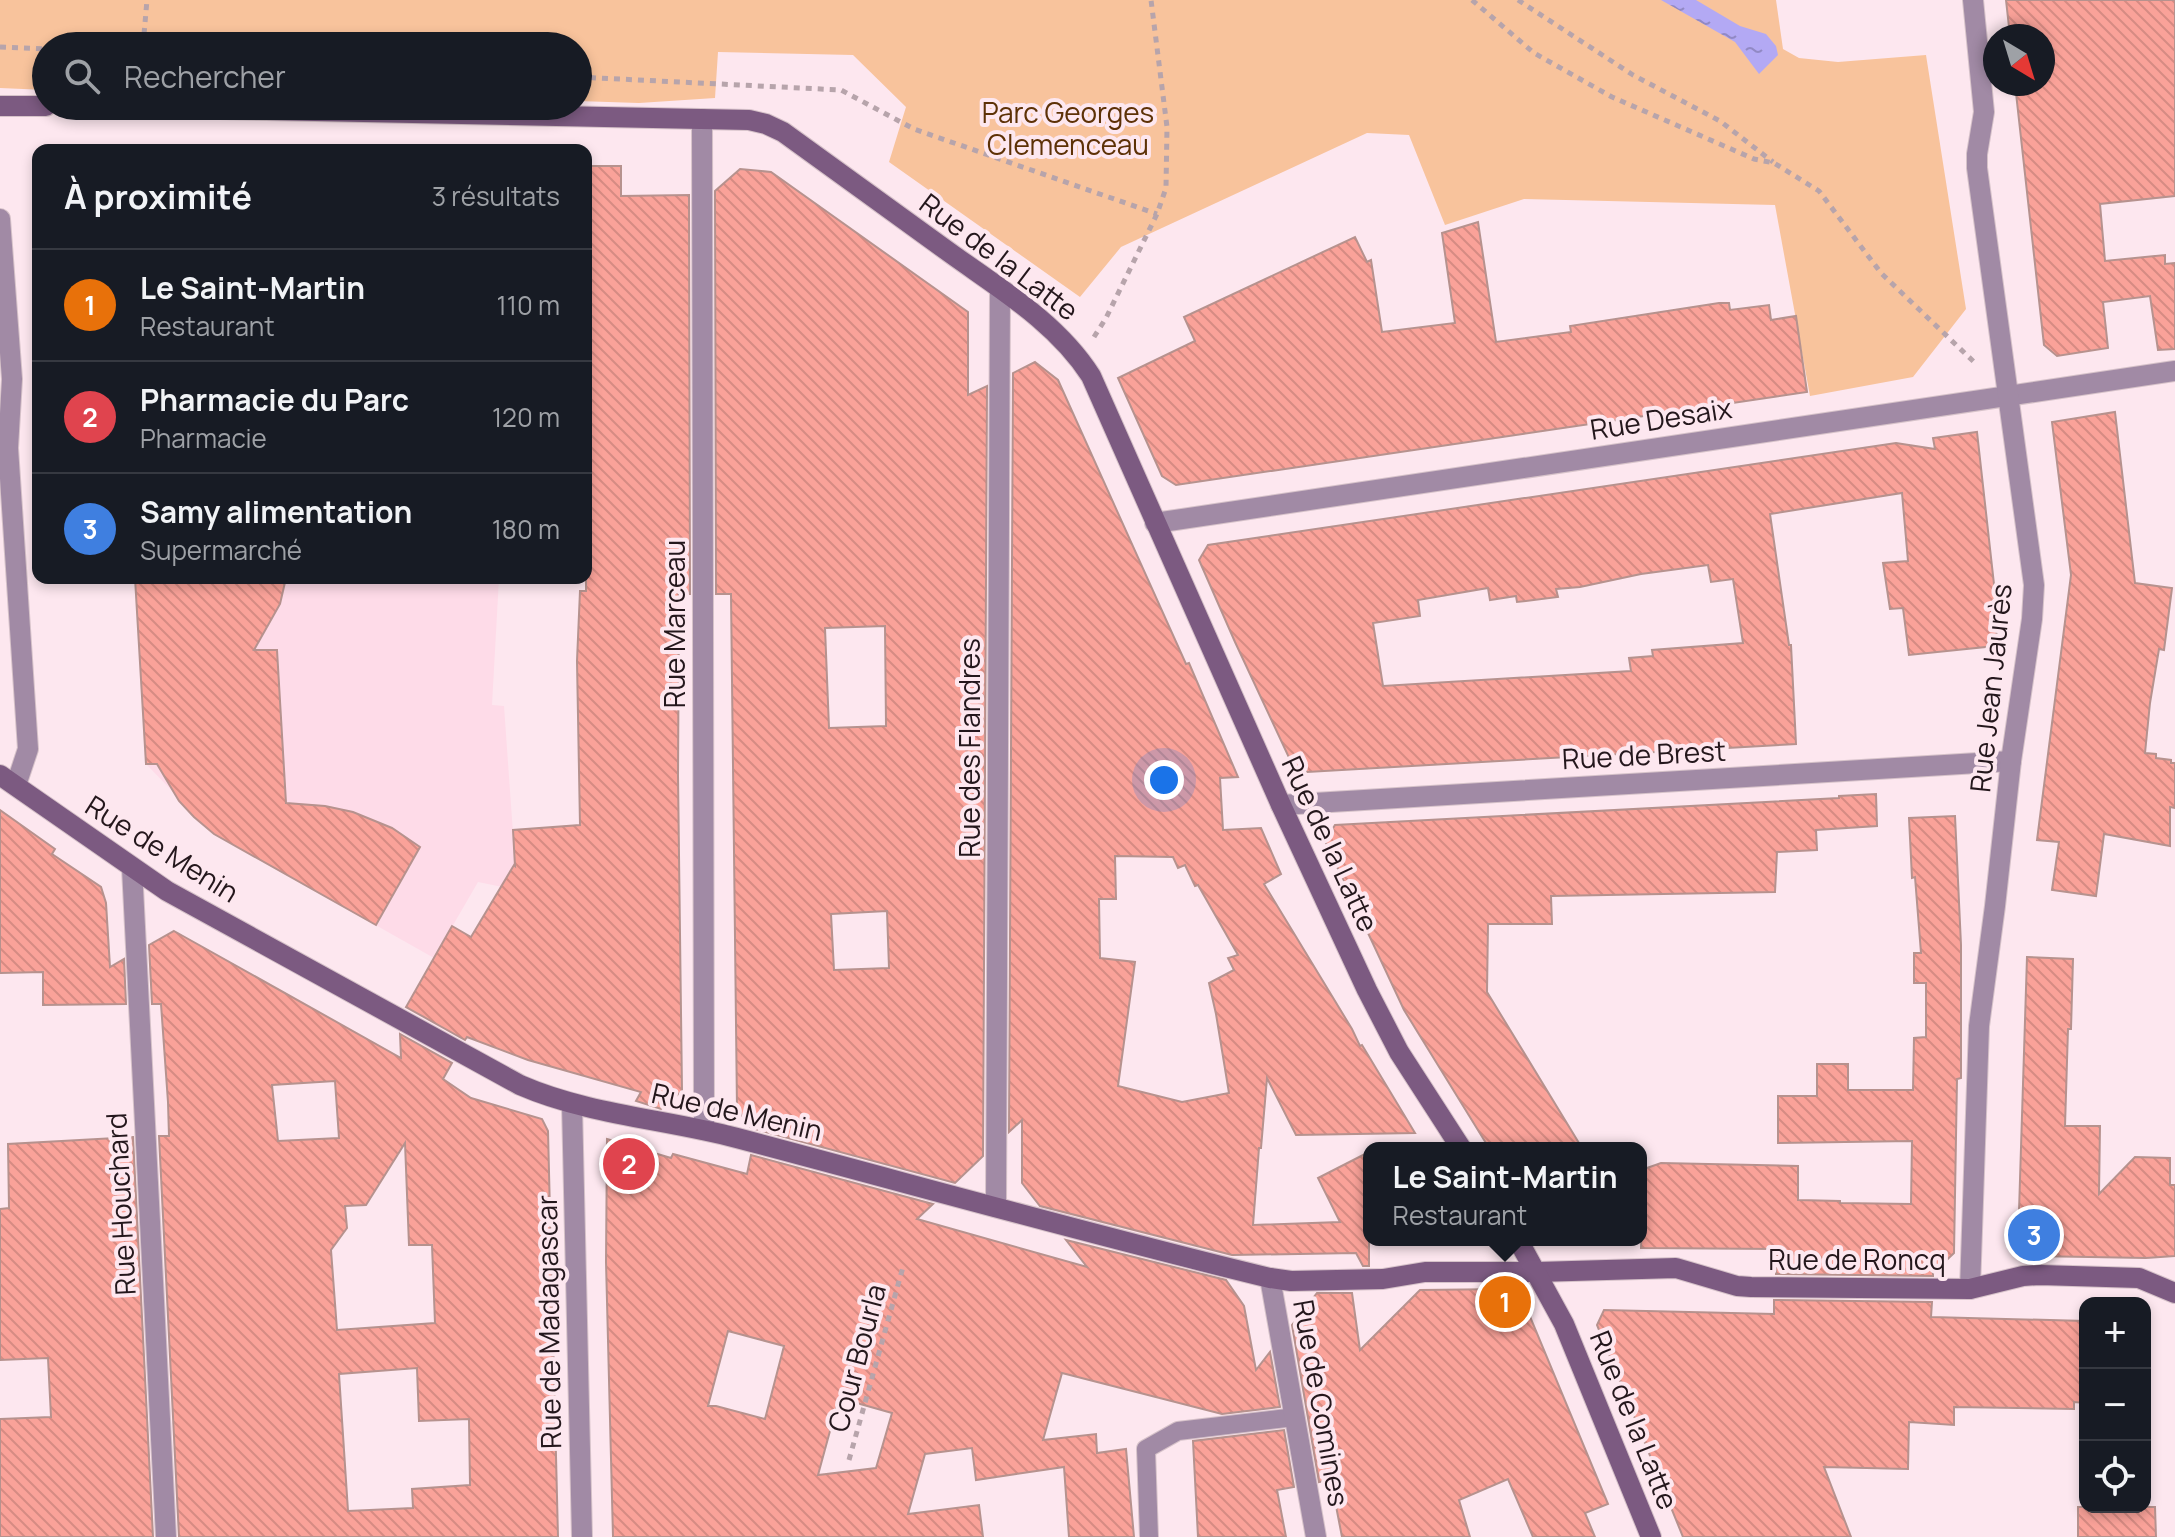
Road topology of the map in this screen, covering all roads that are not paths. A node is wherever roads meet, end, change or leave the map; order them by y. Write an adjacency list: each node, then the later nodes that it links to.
1 (1973, 0): 9 (street, Rue Jean Jaurès)
2 (0, 106): 3 (street)
3 (32, 106)
4 (592, 117): 5 (street, Rue de la Latte)
5 (702, 119): 7 (street, Rue de la Latte); 16 (street, Rue Marceau)
6 (0, 219): 12 (street)
7 (1000, 289): 10 (street, Rue de la Latte); 18 (street, Rue des Flandres)
8 (2175, 371): 9 (street, Rue Desaix)
9 (2008, 395): 10 (street, Rue Desaix); 11 (street, Rue Jean Jaurès)
10 (1155, 523): 13 (street, Rue de la Latte)
11 (2011, 761): 13 (street, Rue de Brest); 22 (street, Rue Jean Jaurès)
12 (8, 780): 14 (street, Rue de Menin)
13 (1281, 805): 17 (street, Rue de la Latte)
14 (132, 868): 15 (street, Rue de Menin); 25 (street, Rue Houchard)
15 (572, 1105): 16 (street, Rue de Menin); 26 (street, Rue de Madagascar)
16 (704, 1130): 18 (street, Rue de Menin)
17 (1457, 1142)
18 (996, 1207): 21 (street, Rue de Menin)
19 (1522, 1246): 20 (street, Rue de la Latte)
20 (1537, 1272): 21 (street, Rue de Menin); 22 (street, Rue de Roncq); 29 (street, Rue de la Latte)
21 (1270, 1278): 24 (street, Rue de Comines)
22 (1970, 1289): 23 (street, Rue de Roncq)
23 (2175, 1293)
24 (1295, 1417): 27 (lane); 28 (street, Rue de Comines)
25 (166, 1537)
26 (582, 1537)
27 (1149, 1537)
28 (1316, 1537)
29 (1651, 1537)

